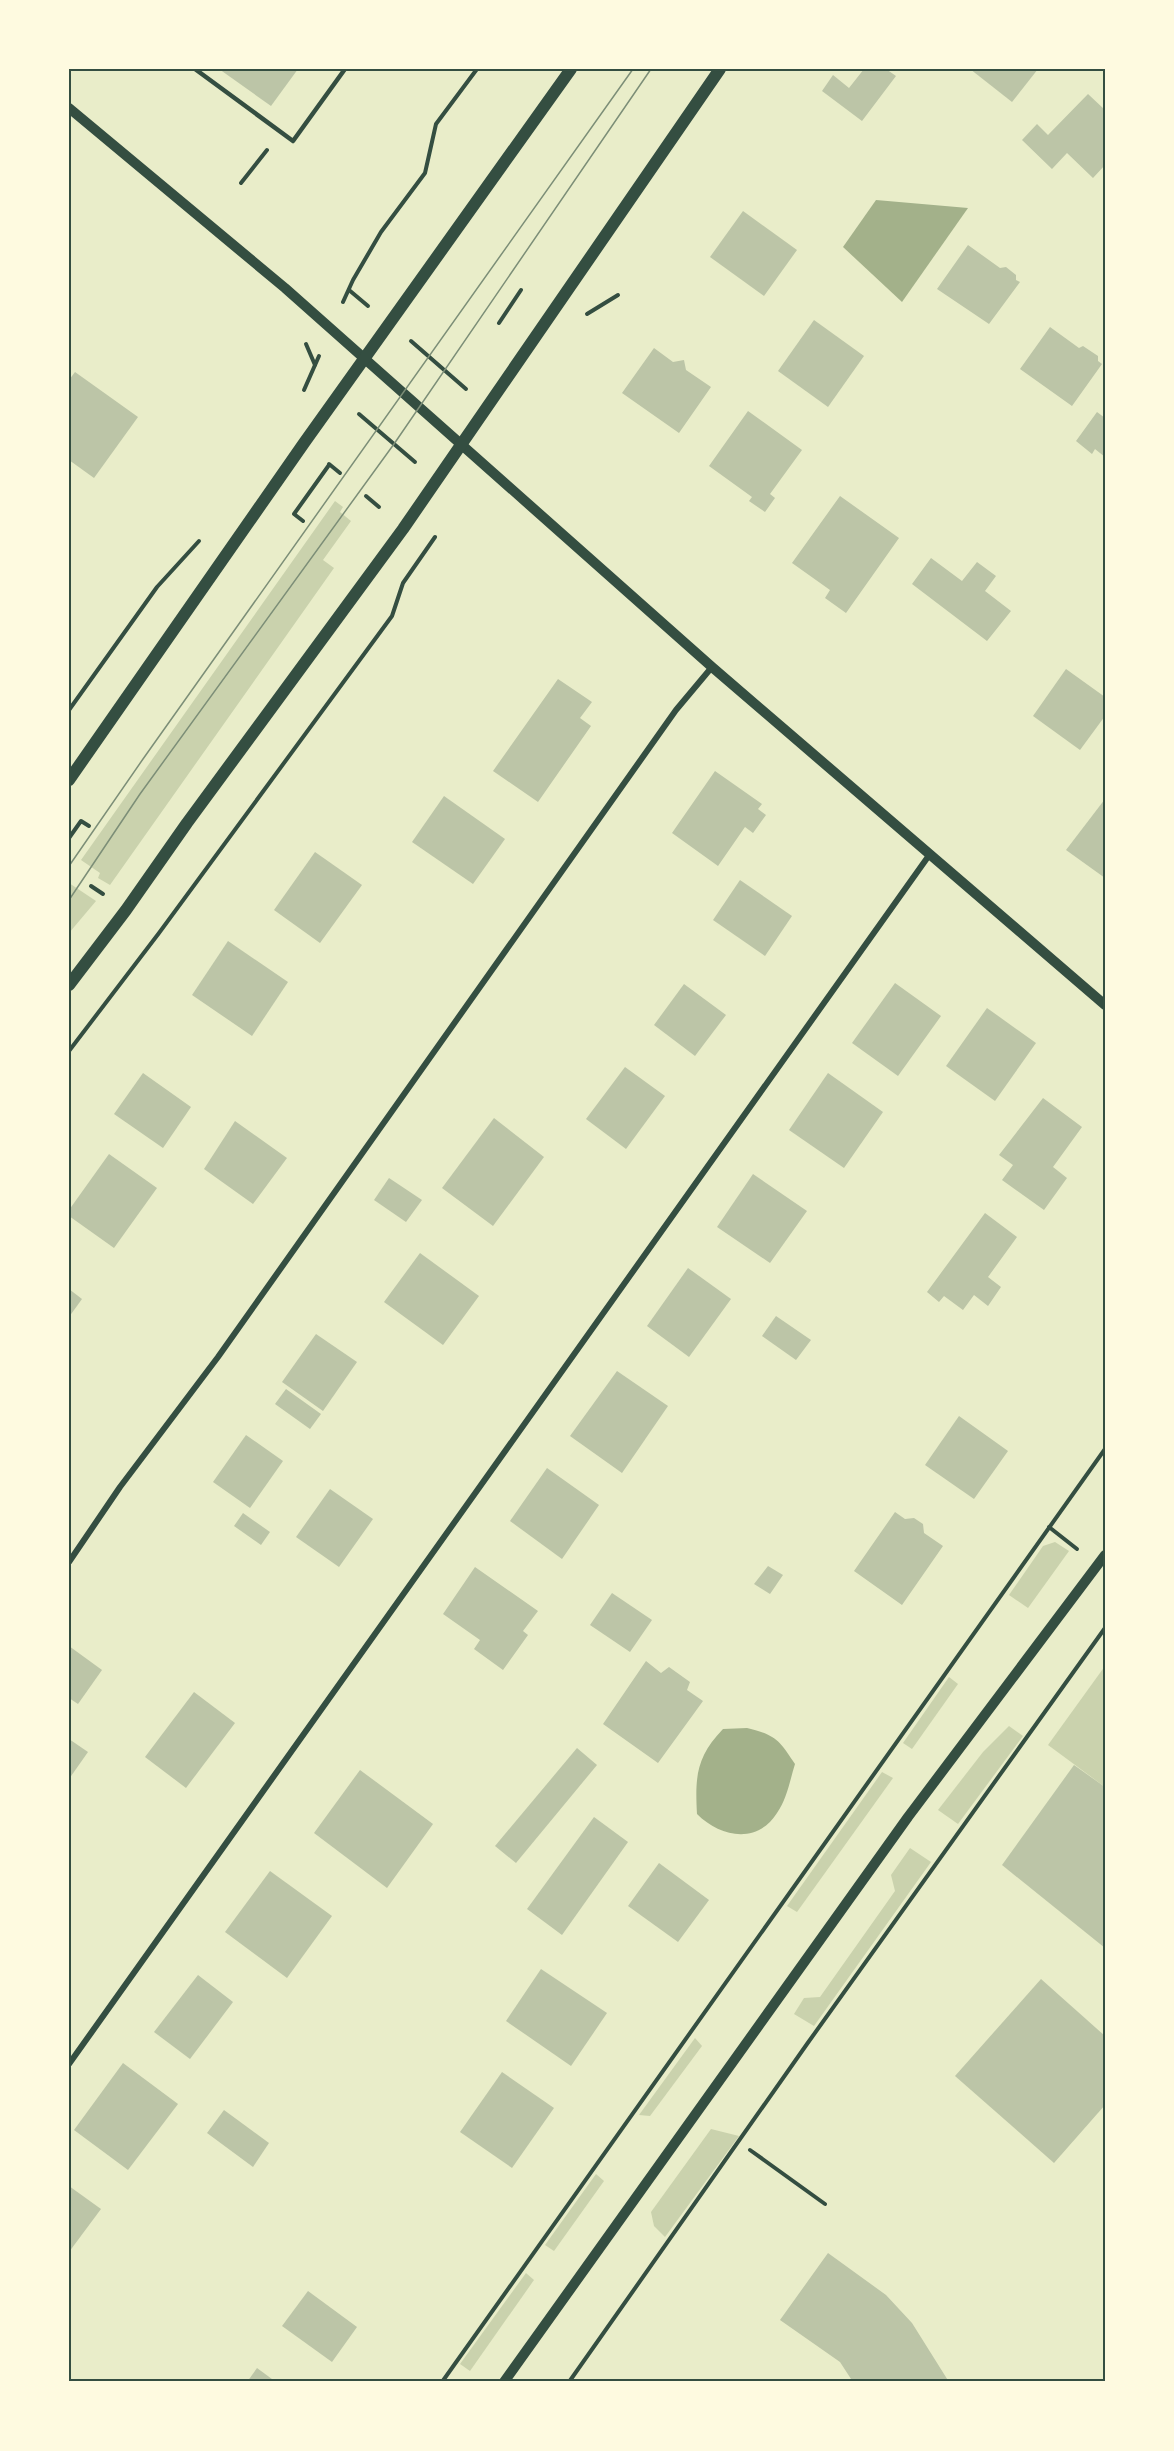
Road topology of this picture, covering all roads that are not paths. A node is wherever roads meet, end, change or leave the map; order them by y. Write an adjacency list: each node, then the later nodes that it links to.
1 (195, 69): 2 (lane)
2 (345, 69)
3 (571, 69): 6 (main road)
4 (720, 69): 7 (main road)
5 (69, 108): 6 (street)
6 (364, 359): 7 (street); 9 (main road)
7 (461, 444): 8 (street); 11 (main road)
8 (712, 667): 10 (street); 14 (street)
9 (69, 780)
10 (930, 853): 12 (street); 15 (street)
11 (69, 985)
12 (1105, 1005)
13 (1103, 1560): 16 (street)
14 (69, 1562)
15 (69, 2064)
16 (504, 2382)

